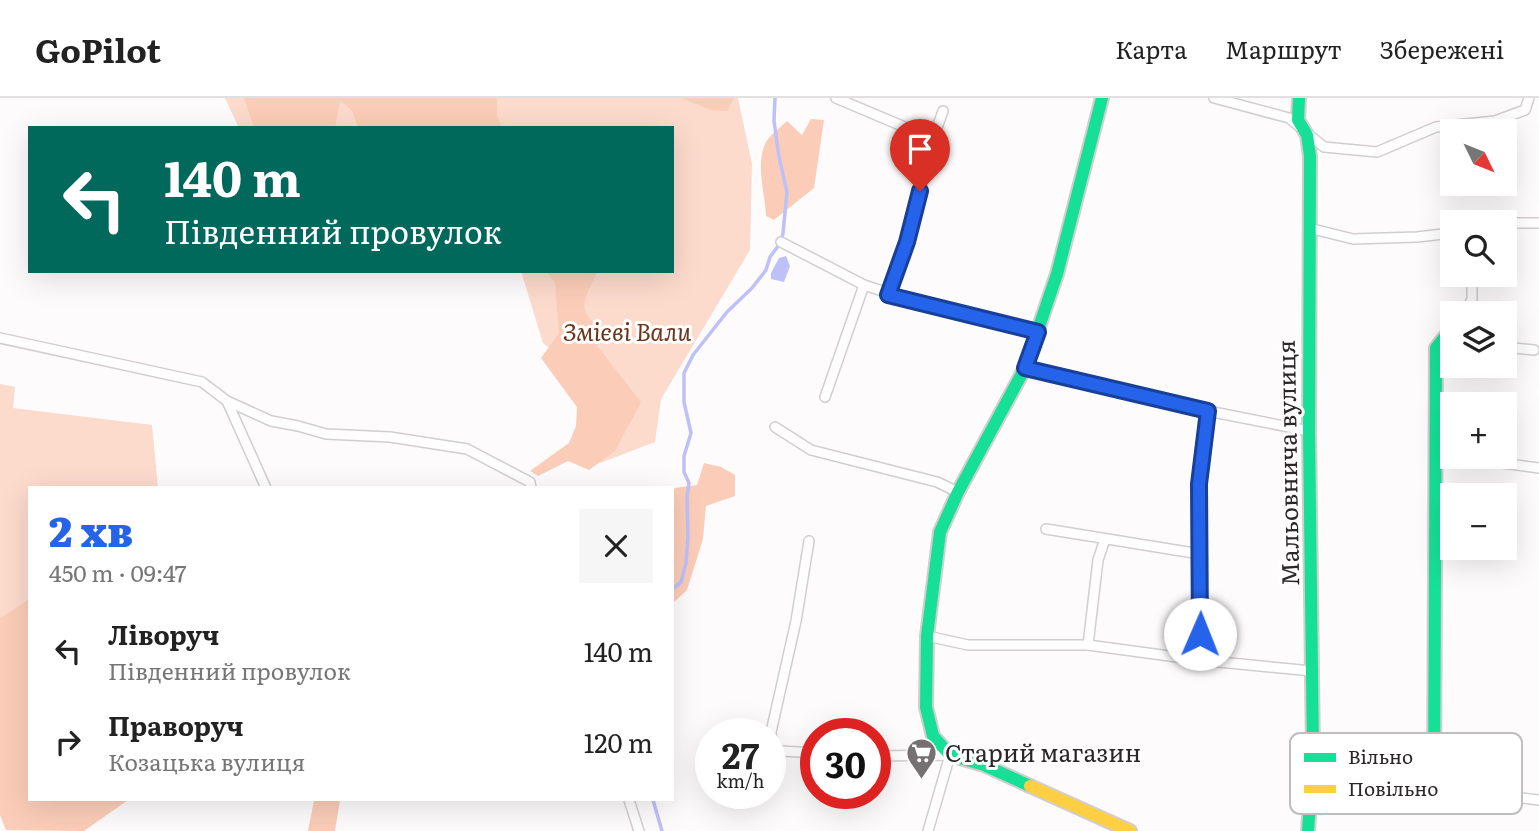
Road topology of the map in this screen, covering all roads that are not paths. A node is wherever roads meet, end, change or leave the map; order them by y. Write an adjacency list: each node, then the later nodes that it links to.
1 (836, 98): 8 (street)
2 (1102, 98): 16 (street)
3 (1214, 98): 7 (street)
4 (1299, 98): 7 (street, Мальовнича вулиця)
5 (1529, 98): 7 (street)
6 (943, 111): 8 (street)
7 (1307, 135): 11 (street, Мальовнича вулиця)
8 (933, 139): 15 (street)
9 (1517, 223): 10 (street)
10 (1539, 223)
11 (1309, 228): 12 (street); 26 (street, Мальовнича вулиця)
12 (1440, 234)
13 (782, 242): 14 (street)
14 (864, 285): 15 (street); 22 (street)
15 (888, 295): 16 (street)
16 (1038, 332): 21 (street)
17 (0, 338): 23 (street)
18 (1440, 343): 27 (street)
19 (1517, 348): 20 (street)
20 (1534, 350)
21 (1025, 368): 24 (street); 33 (street)
22 (825, 397)
23 (227, 401): 31 (street); 32 (street)
24 (1208, 411): 26 (street); 37 (street)
25 (775, 427): 33 (street)
26 (1309, 431): 41 (street, Мальовнича вулиця)
27 (1437, 454): 28 (street); 43 (street)
28 (1440, 454)
29 (1517, 465): 30 (street)
30 (1539, 468)
31 (265, 486)
32 (531, 486)
33 (958, 492): 38 (street)
34 (1046, 529): 35 (street)
35 (1105, 539): 37 (street); 39 (street)
36 (809, 541): 44 (street)
37 (1200, 554): 40 (street)
38 (928, 636): 39 (street); 45 (street)
39 (1088, 645): 40 (street)
40 (1199, 660): 41 (street)
41 (1312, 671): 42 (street, Мальовнича вулиця)
42 (1311, 733)
43 (1434, 733)
44 (800, 752)
45 (950, 755): 46 (street); 49 (street); 50 (street)
46 (891, 756)
47 (629, 801): 48 (street)
48 (639, 831)
49 (928, 831)
50 (1130, 831)

